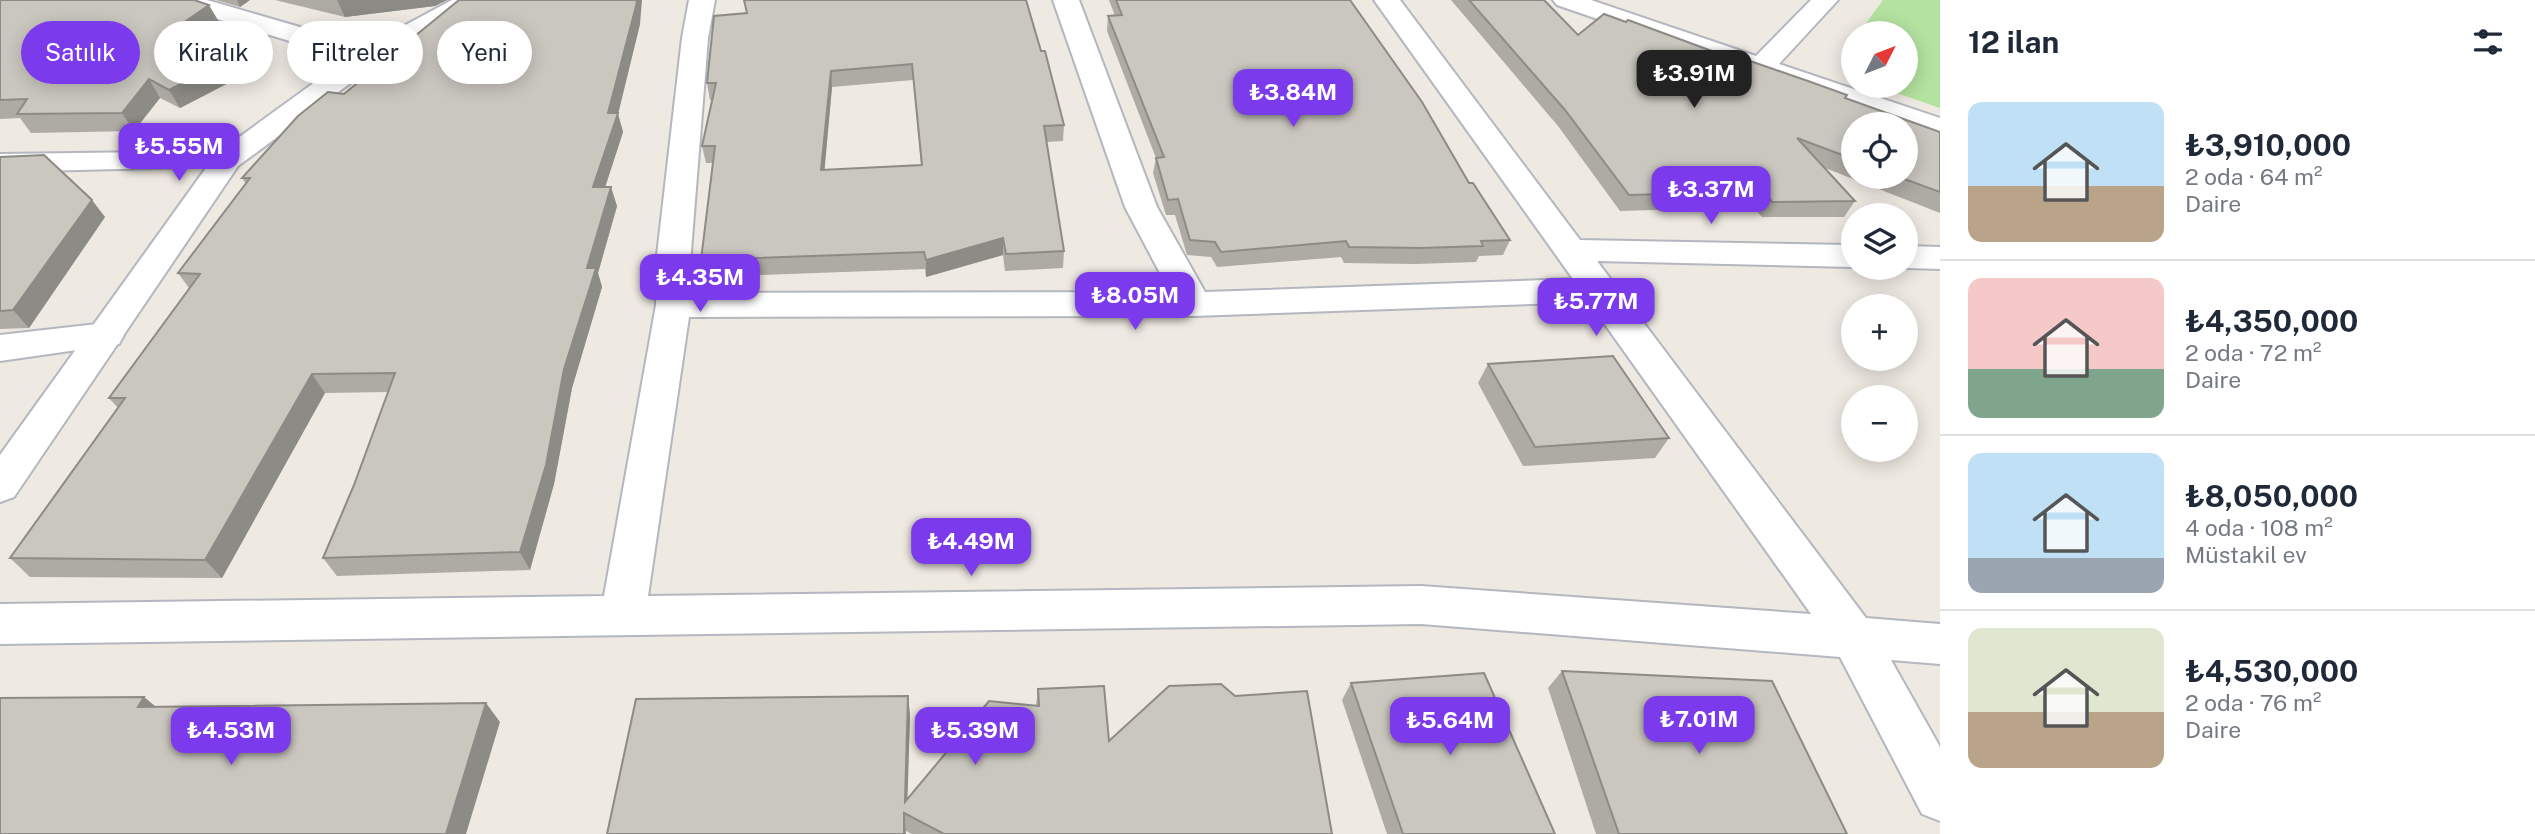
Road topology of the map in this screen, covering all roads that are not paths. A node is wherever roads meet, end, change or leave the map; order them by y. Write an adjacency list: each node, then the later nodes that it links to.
1 (180, 0): 9 (street)
2 (471, 0): 8 (street)
3 (702, 0): 20 (street)
4 (1066, 0): 21 (street)
5 (1387, 0): 15 (street)
6 (1566, 0): 10 (street)
7 (1825, 0): 10 (street)
8 (423, 26)
9 (287, 32)
10 (1762, 66): 12 (street)
11 (331, 84): 13 (street)
12 (1940, 128)
13 (227, 160): 14 (street); 22 (street)
14 (0, 163)
15 (1567, 250): 16 (street); 19 (street)
16 (1841, 256)
17 (1918, 257): 18 (street)
18 (1940, 258)
19 (1596, 290): 21 (street); 27 (street)
20 (673, 304): 21 (street); 25 (street)
21 (1194, 304)
22 (106, 335): 23 (street); 24 (street)
23 (0, 348)
24 (0, 486)
25 (622, 616): 26 (street); 27 (street)
26 (0, 624)
27 (1855, 640): 28 (street); 29 (street)
28 (1940, 644)
29 (1940, 796)

